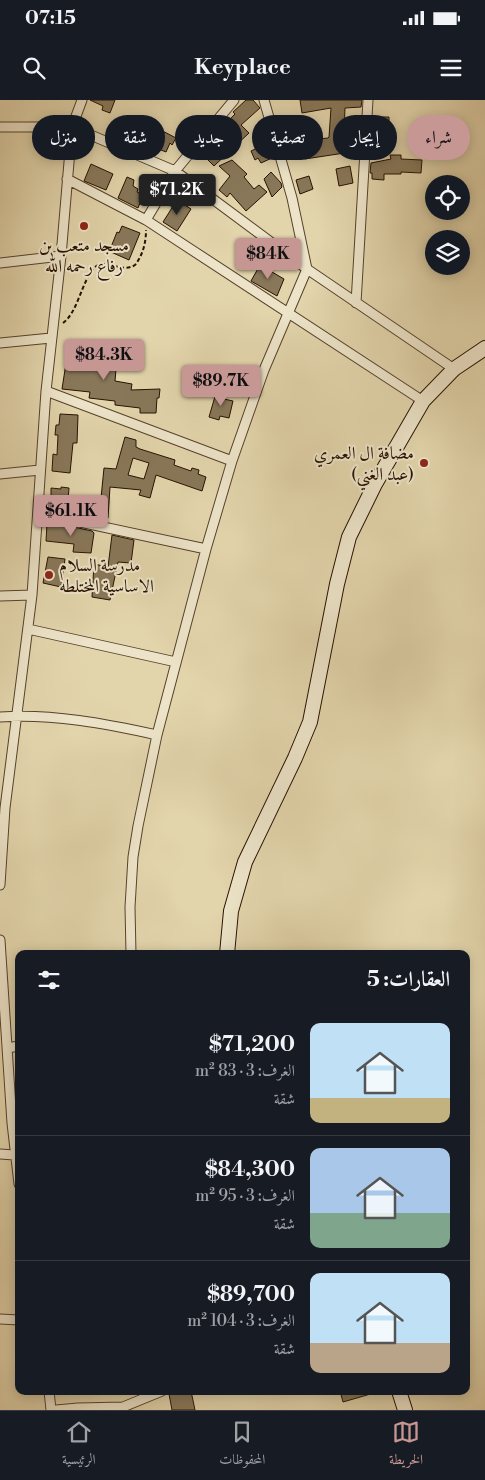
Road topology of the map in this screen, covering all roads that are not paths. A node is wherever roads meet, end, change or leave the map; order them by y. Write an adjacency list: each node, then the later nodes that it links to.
1 (82, 100): 5 (street)
2 (234, 100): 10 (street)
3 (264, 100): 15 (street)
4 (368, 100): 16 (street)
5 (76, 115)
6 (0, 127): 7 (street)
7 (32, 127)
8 (95, 137): 10 (street)
9 (69, 160): 11 (street)
10 (175, 171): 12 (street); 15 (street)
11 (67, 179): 12 (street); 13 (street)
12 (146, 220): 17 (street)
13 (61, 256): 14 (street); 18 (street)
14 (0, 263)
15 (307, 268): 16 (street); 17 (street)
16 (356, 303): 21 (street)
17 (288, 312): 23 (street); 24 (street)
18 (51, 338): 19 (street); 22 (street)
19 (0, 343)
20 (485, 348): 21 (street)
21 (454, 369): 23 (street)
22 (46, 390): 24 (street); 25 (street)
23 (423, 401): 40 (street)
24 (232, 461): 28 (street)
25 (40, 470): 26 (street); 27 (street)
26 (0, 474)
27 (38, 513): 28 (street); 29 (street)
28 (206, 549): 32 (street)
29 (32, 595): 30 (street); 31 (street)
30 (0, 596)
31 (28, 629): 32 (street); 33 (street)
32 (176, 662): 35 (street)
33 (17, 716): 34 (street); 35 (street); 36 (street)
34 (0, 717)
35 (157, 735): 39 (street)
36 (2, 808): 37 (street)
37 (0, 884)
38 (0, 940): 41 (street)
39 (131, 950)
40 (227, 950)
41 (2, 1006): 43 (street)
42 (15, 1047): 43 (street)
43 (7, 1048): 45 (street)
44 (0, 1154): 45 (street)
45 (14, 1155): 46 (street)
46 (15, 1161)
47 (0, 1319): 48 (street)
48 (15, 1320)
49 (49, 1395): 52 (street)
50 (152, 1395): 53 (street)
51 (400, 1395): 54 (street)
52 (51, 1410)
53 (56, 1410)
54 (405, 1410)

